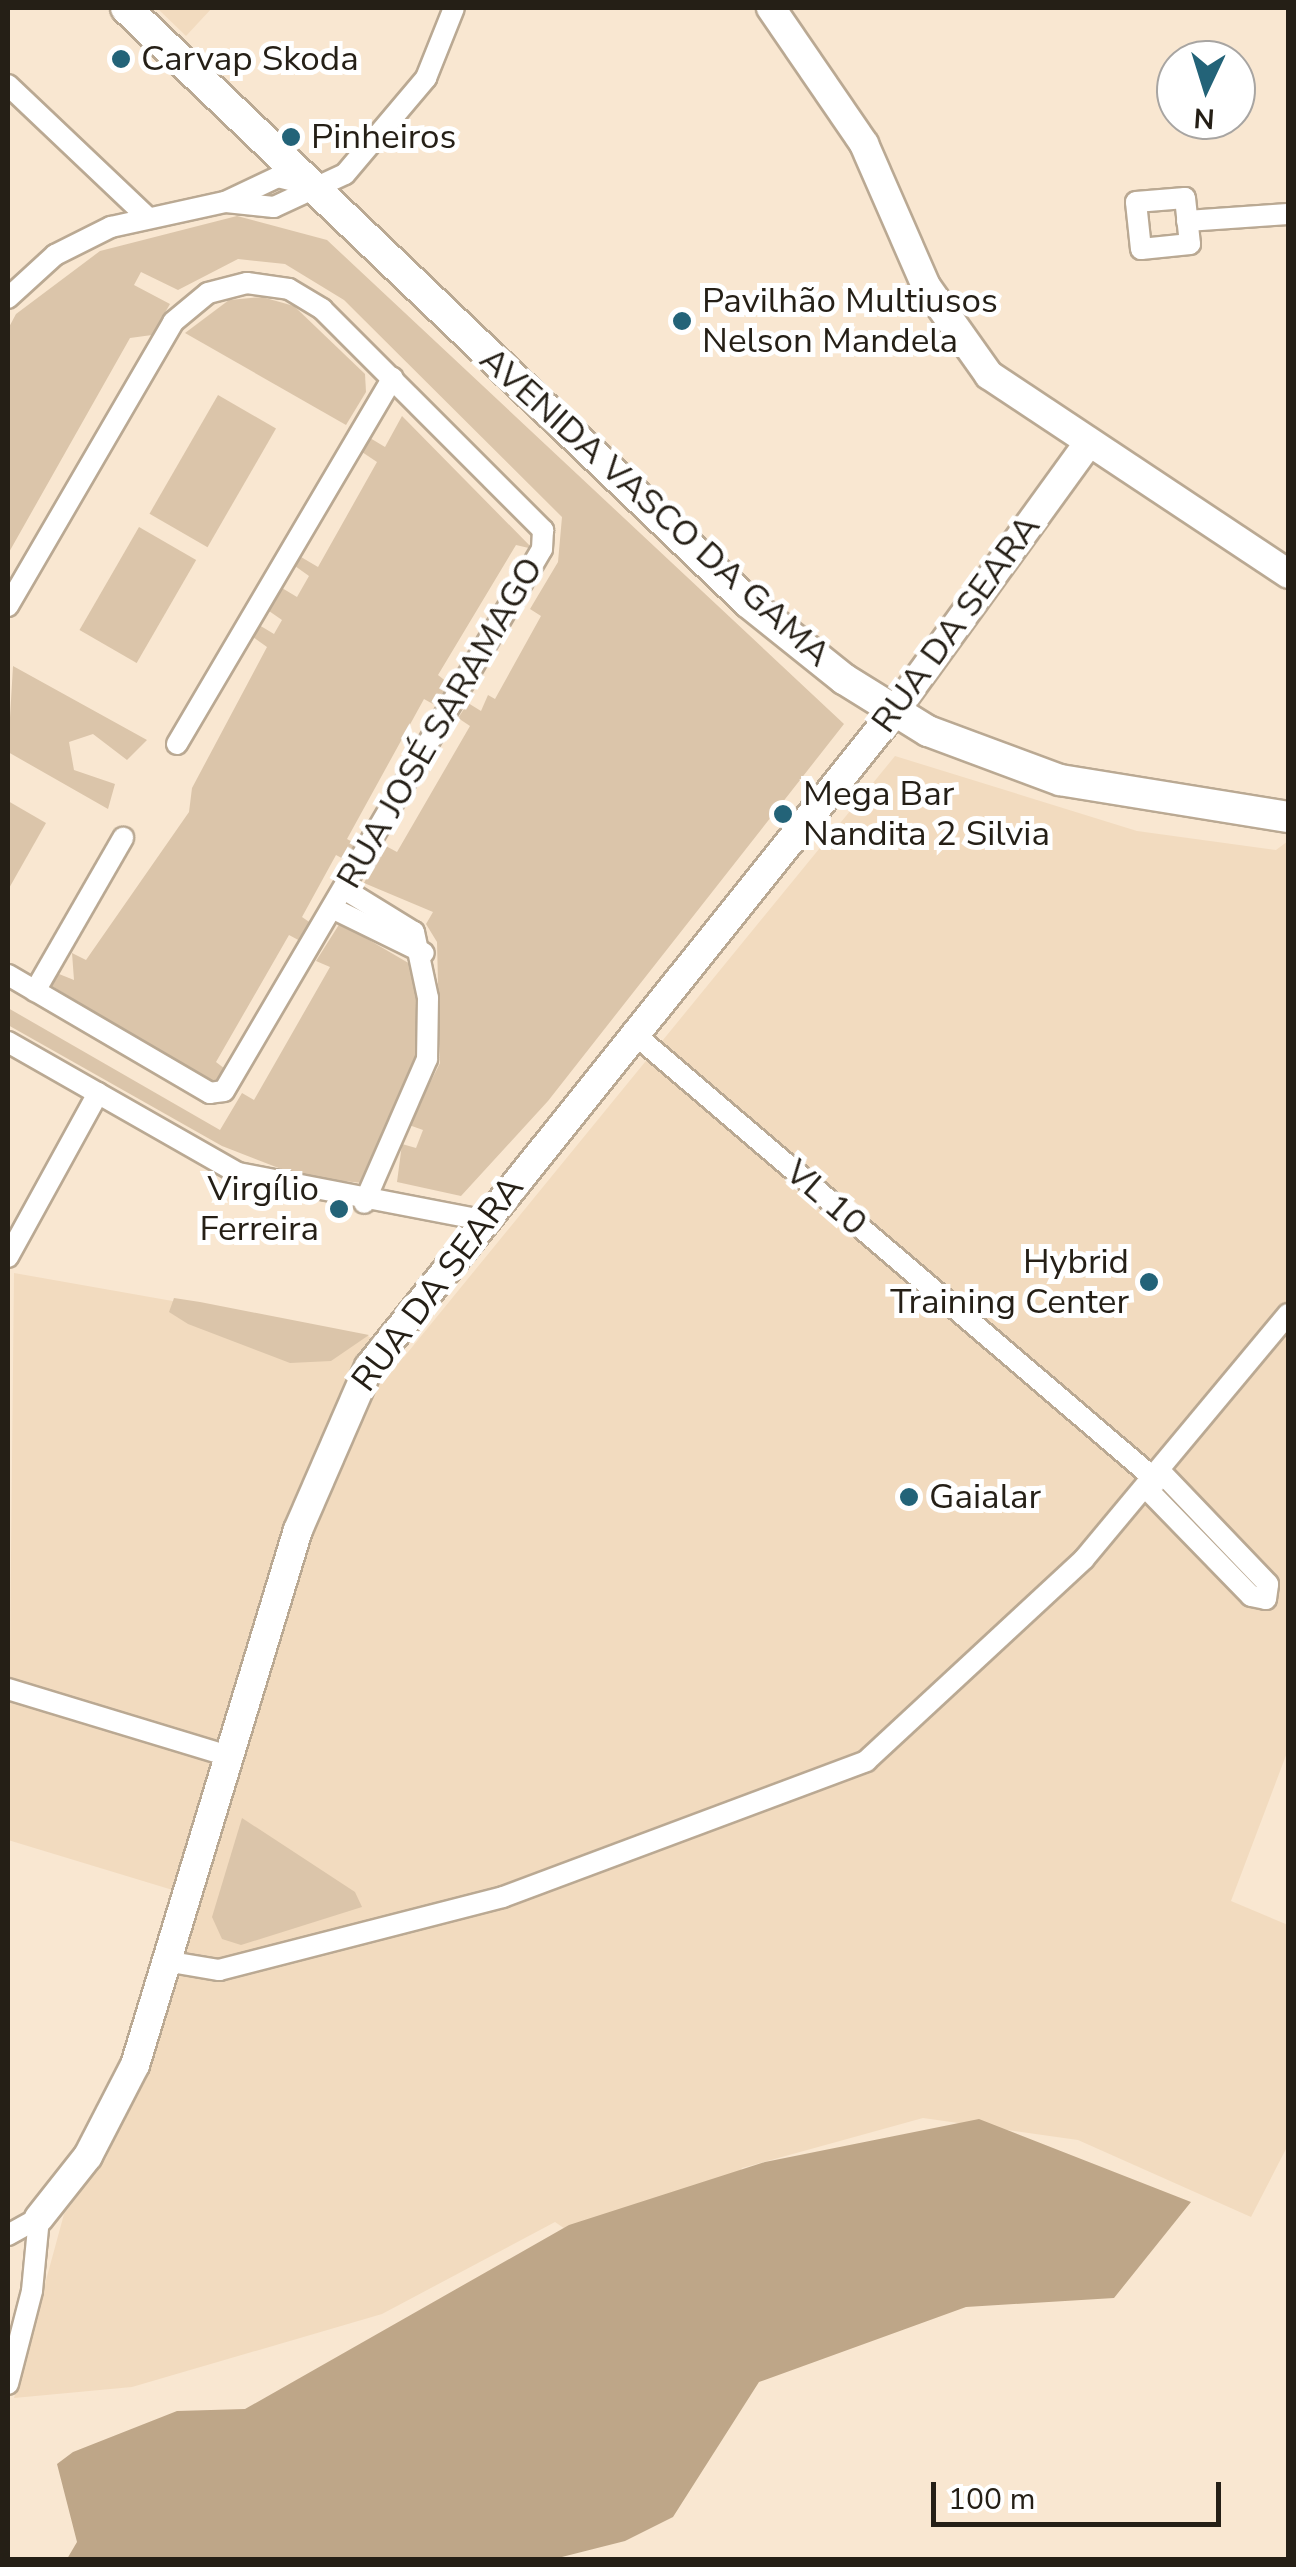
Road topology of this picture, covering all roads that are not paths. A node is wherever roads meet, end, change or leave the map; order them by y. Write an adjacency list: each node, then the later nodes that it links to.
1 (126, 8): 5 (main road, AVENIDA VASCO DA GAMA)
2 (454, 8): 5 (street)
3 (772, 8): 11 (street)
4 (8, 85): 7 (street)
5 (314, 186): 7 (street); 14 (main road, AVENIDA VASCO DA GAMA)
6 (1288, 214): 8 (street)
7 (146, 216): 9 (street)
8 (1187, 222)
9 (8, 298)
10 (394, 378): 13 (street, RUA JOSÉ SARAMAGO); 15 (street); 18 (street, RUA JOSÉ SARAMAGO)
11 (1088, 444): 12 (street); 14 (street, RUA DA SEARA)
12 (1288, 574)
13 (8, 606)
14 (893, 713): 16 (main road, AVENIDA VASCO DA GAMA); 23 (street, RUA DA SEARA)
15 (177, 744)
16 (1288, 817)
17 (122, 838): 22 (street)
18 (344, 888): 19 (street, RUA JOSÉ SARAMAGO); 20 (street)
19 (332, 908): 20 (street); 22 (street, RUA JOSÉ SARAMAGO)
20 (424, 954): 26 (street)
21 (8, 975): 22 (street)
22 (35, 991)
23 (632, 1032): 27 (street, RUA DA SEARA); 30 (street, VL 10)
24 (8, 1042): 25 (street)
25 (98, 1094): 26 (street); 28 (street)
26 (364, 1202): 27 (street)
27 (484, 1220): 32 (street, RUA DA SEARA)
28 (8, 1256)
29 (1288, 1314): 30 (street)
30 (1156, 1482): 30 (street); 33 (street)
31 (8, 1689): 32 (street)
32 (228, 1756): 33 (street, RUA DA SEARA)
33 (165, 1961): 34 (street, RUA DA SEARA)
34 (38, 2218): 35 (street, RUA DA SEARA); 36 (street)
35 (8, 2235)
36 (8, 2384)

